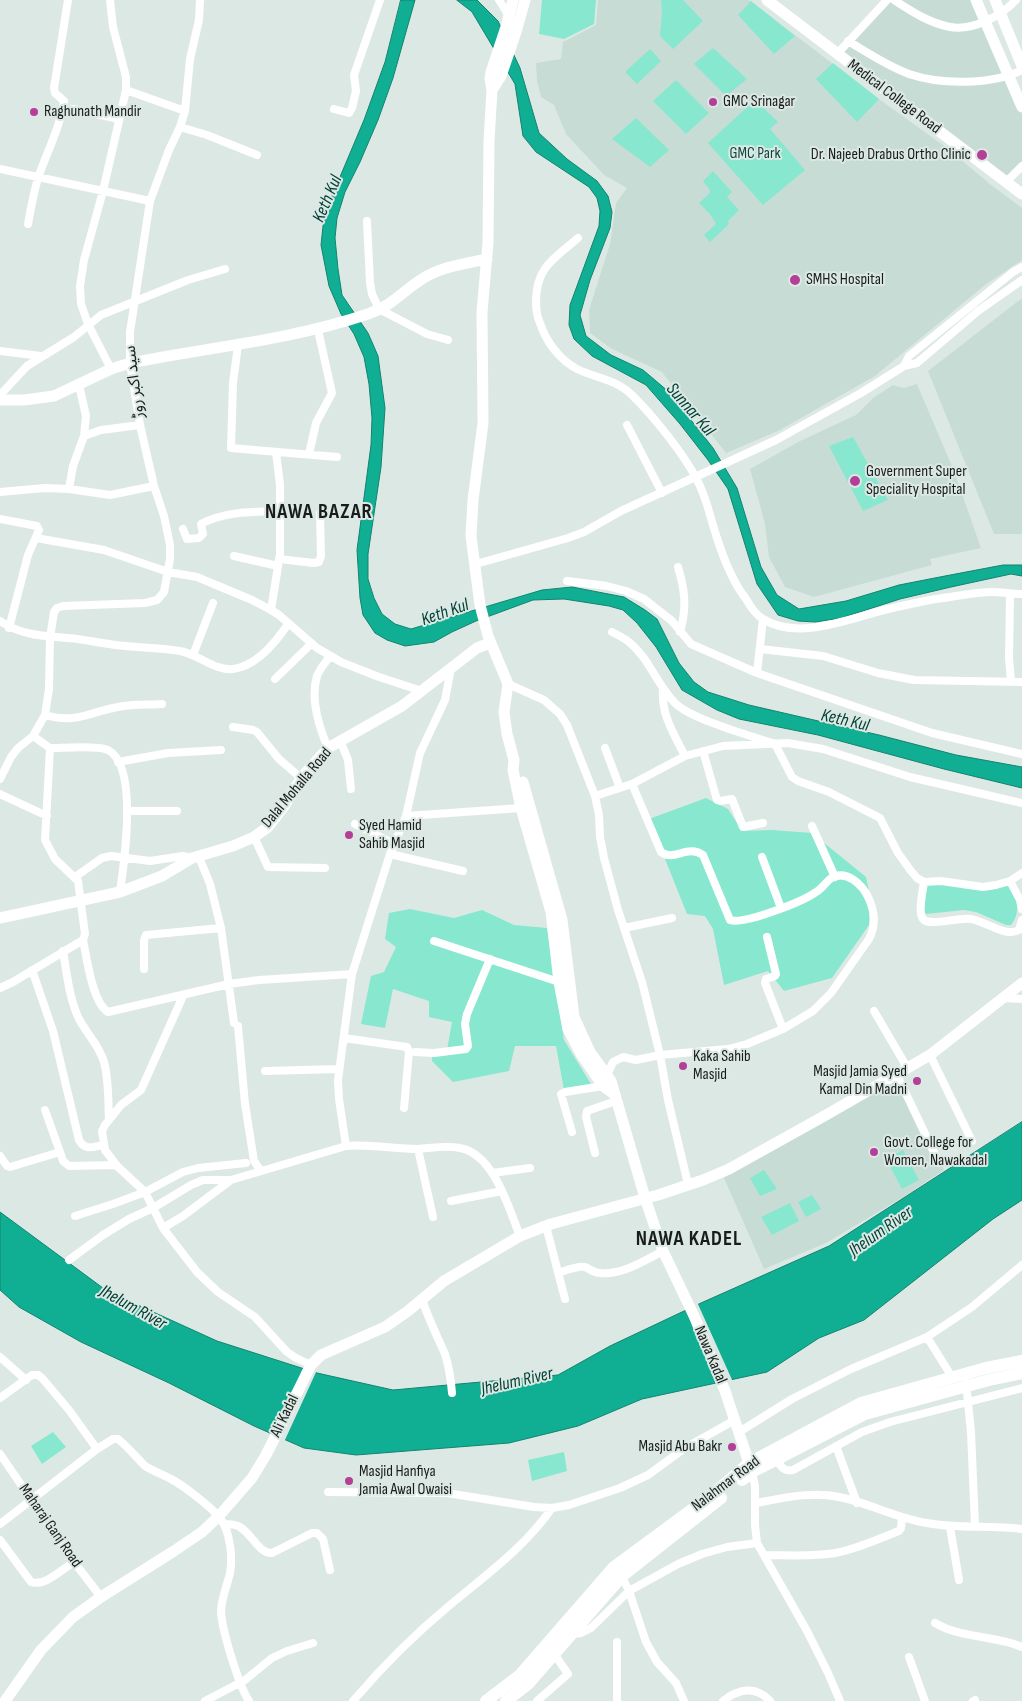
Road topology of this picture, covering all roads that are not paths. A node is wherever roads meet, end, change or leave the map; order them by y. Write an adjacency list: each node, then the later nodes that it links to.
1 (68, 0): 32 (street)
2 (110, 0): 22 (street)
3 (200, 0): 26 (street, سید اکبر روڑ)
4 (380, 0): 24 (street)
5 (499, 0): 16 (street)
6 (513, 0): 16 (main road)
7 (525, 0): 16 (main road)
8 (767, 0): 18 (main road, Medical College Road)
9 (886, 0): 17 (street)
10 (894, 0): 15 (street)
11 (976, 0): 15 (main road)
12 (995, 0): 14 (main road)
13 (1016, 0): 14 (street)
14 (1000, 15): 15 (street); 19 (main road)
15 (986, 22): 21 (main road)
16 (511, 25): 40 (main road)
17 (848, 41): 18 (street); 21 (street)
18 (837, 54): 33 (main road, Medical College Road)
19 (1022, 66)
20 (1022, 70): 21 (street)
21 (1010, 76): 23 (main road)
22 (126, 90): 26 (street); 27 (street)
23 (1022, 107)
24 (334, 108)
25 (73, 109): 27 (street)
26 (185, 111): 28 (street, سید اکبر روڑ)
27 (119, 119): 34 (street)
28 (180, 127): 29 (street); 36 (street, سید اکبر روڑ)
29 (256, 154)
30 (1022, 166): 33 (street)
31 (0, 169): 32 (street)
32 (38, 177): 34 (street); 38 (street)
33 (1007, 181): 35 (main road, Medical College Road)
34 (103, 191): 36 (street); 46 (street)
35 (1022, 194)
36 (150, 201): 44 (street, سید اکبر روڑ)
37 (367, 221): 45 (street)
38 (28, 224)
39 (578, 238): 64 (street)
40 (487, 259): 45 (main road); 76 (main road)
41 (1022, 267): 53 (street)
42 (225, 269): 44 (street)
43 (1022, 280): 53 (street)
44 (135, 302): 46 (street); 52 (street, سید اکبر روڑ)
45 (379, 309): 47 (main road); 48 (street)
46 (88, 324): 51 (street); 54 (street)
47 (323, 328): 49 (main road); 62 (street)
48 (448, 340)
49 (238, 345): 52 (main road); 61 (street)
50 (0, 351): 51 (street)
51 (41, 356): 56 (street)
52 (130, 363): 54 (main road); 58 (street, سید اکبر روڑ)
53 (904, 366): 64 (street)
54 (111, 369): 55 (main road)
55 (79, 385): 57 (main road); 60 (street)
56 (0, 395)
57 (0, 400)
58 (140, 425): 60 (street); 65 (street, سید اکبر روڑ)
59 (626, 425): 68 (street)
60 (84, 436): 66 (street)
61 (276, 452): 62 (street); 69 (street)
62 (309, 454): 63 (street)
63 (337, 457)
64 (696, 477): 68 (street); 84 (street)
65 (154, 486): 66 (street); 78 (street, سید اکبر روڑ)
66 (69, 489): 67 (street)
67 (0, 492)
68 (662, 493): 76 (street)
69 (280, 511): 72 (street); 75 (street)
70 (320, 513): 75 (street)
71 (0, 519): 73 (street)
72 (183, 529)
73 (36, 538): 78 (street); 87 (street)
74 (234, 556): 75 (street)
75 (279, 563): 83 (street)
76 (476, 564): 91 (main road)
77 (678, 567): 89 (street)
78 (168, 572): 83 (street); 90 (street, سید اکبر روڑ)
79 (567, 581): 89 (street)
80 (1010, 594): 81 (street); 84 (street); 99 (street)
81 (1022, 594)
82 (213, 603): 94 (street)
83 (271, 610): 86 (street)
84 (763, 619): 93 (street)
85 (0, 621): 87 (street)
86 (288, 624): 92 (street); 94 (street)
87 (9, 628): 90 (street)
88 (612, 632): 102 (street)
89 (680, 632): 97 (street)
90 (50, 638): 94 (street); 105 (street)
91 (489, 640): 96 (main road, Dalal Mohalla Road); 101 (main road)
92 (311, 644): 95 (street); 98 (street)
93 (760, 648): 97 (street); 99 (street)
94 (193, 655)
95 (330, 656): 103 (street); 111 (street)
96 (451, 668): 103 (main road, Dalal Mohalla Road); 133 (street)
97 (757, 673): 115 (street)
98 (276, 679)
99 (1010, 681): 100 (street)
100 (1022, 682)
101 (508, 684): 118 (main road); 127 (street)
102 (663, 689): 109 (street); 116 (street)
103 (422, 691): 108 (main road, Dalal Mohalla Road)
104 (162, 704): 105 (street)
105 (45, 715): 107 (street)
106 (233, 727): 121 (street)
107 (33, 736): 110 (street); 120 (street)
108 (340, 740): 111 (main road, Dalal Mohalla Road); 125 (street)
109 (775, 744): 114 (street); 128 (street); 149 (street)
110 (50, 748): 119 (street); 132 (street)
111 (328, 748): 121 (main road, Dalal Mohalla Road)
112 (605, 748): 124 (street)
113 (221, 750): 119 (street)
114 (703, 752): 116 (street); 134 (street)
115 (1022, 754)
116 (685, 756): 123 (street)
117 (0, 759): 120 (street)
118 (514, 760): 129 (main road); 184 (main road)
119 (118, 762): 130 (street)
120 (4, 770): 122 (street)
121 (301, 778): 137 (main road, Dalal Mohalla Road)
122 (0, 779)
123 (632, 784): 124 (street); 152 (street)
124 (620, 788): 127 (street)
125 (351, 789)
126 (0, 794): 132 (street)
127 (594, 796): 158 (street)
128 (1022, 803)
129 (521, 808): 133 (street); 167 (main road)
130 (127, 810): 131 (street); 141 (street)
131 (177, 811)
132 (47, 816): 146 (street)
133 (406, 816): 138 (street)
134 (763, 823)
135 (355, 824): 138 (street)
136 (812, 826): 147 (street)
137 (254, 837): 140 (main road, Dalal Mohalla Road); 143 (street)
138 (394, 844): 139 (street)
139 (390, 854): 144 (street); 166 (street)
140 (195, 857): 141 (street); 150 (main road, Dalal Mohalla Road); 157 (street)
141 (124, 858): 146 (street); 150 (street)
142 (762, 858): 152 (street)
143 (325, 868)
144 (463, 871)
145 (1022, 873): 148 (street)
146 (75, 877): 151 (street)
147 (835, 877): 152 (street); 175 (street)
148 (1010, 881): 149 (street); 153 (street)
149 (924, 882): 156 (street)
150 (120, 892): 151 (main road, Dalal Mohalla Road)
151 (81, 902): 154 (main road, Dalal Mohalla Road); 160 (street)
152 (780, 908)
153 (1022, 909)
154 (0, 918)
155 (672, 918): 158 (street)
156 (1022, 920)
157 (221, 928): 164 (street); 169 (street)
158 (624, 928): 178 (street)
159 (767, 936): 175 (street)
160 (83, 940): 162 (street); 171 (street)
161 (434, 940): 163 (street)
162 (63, 951): 165 (street); 188 (street)
163 (490, 959): 167 (street); 177 (street)
164 (144, 969)
165 (32, 970): 170 (street); 191 (street)
166 (352, 974): 169 (street); 176 (street)
167 (559, 982): 184 (main road)
168 (1022, 983): 172 (main road)
169 (230, 984): 171 (street); 201 (street)
170 (0, 988)
171 (182, 996): 188 (street)
172 (1003, 998): 173 (street); 179 (main road)
173 (1022, 999)
174 (874, 1012): 181 (street)
175 (783, 1029): 178 (street)
176 (344, 1038): 180 (street); 186 (street)
177 (415, 1052)
178 (660, 1055): 184 (street); 204 (street)
179 (930, 1055): 181 (main road); 190 (street)
180 (339, 1069): 182 (street); 192 (street)
181 (908, 1069): 183 (main road)
182 (265, 1071)
183 (897, 1075): 198 (street); 204 (main road)
184 (605, 1080): 185 (main road, Nawa Kadal); 189 (street)
185 (615, 1098): 195 (street); 207 (main road, Nawa Kadal)
186 (404, 1108)
187 (45, 1110): 194 (street)
188 (109, 1120): 191 (street)
189 (572, 1132)
190 (972, 1141)
191 (103, 1145): 199 (street)
192 (346, 1146): 193 (street); 201 (street)
193 (418, 1148): 202 (street); 211 (street)
194 (60, 1152): 196 (street); 199 (street)
195 (595, 1153)
196 (0, 1156)
197 (246, 1163): 205 (street)
198 (939, 1163)
199 (116, 1165): 205 (street)
200 (530, 1168): 202 (street)
201 (261, 1171): 203 (street)
202 (492, 1173): 206 (street)
203 (231, 1180): 209 (street); 213 (street)
204 (688, 1184): 207 (main road)
205 (145, 1192): 209 (street); 210 (street)
206 (502, 1192): 208 (street); 214 (street)
207 (645, 1198): 212 (main road); 215 (main road, Nawa Kadal)
208 (451, 1201)
209 (153, 1208): 213 (street); 216 (street)
210 (75, 1216)
211 (433, 1217)
212 (546, 1226): 214 (main road); 218 (street)
213 (163, 1228): 224 (street)
214 (520, 1236): 219 (main road)
215 (664, 1251): 218 (street); 233 (main road, Nawa Kadal)
216 (69, 1260)
217 (1022, 1264): 221 (street)
218 (558, 1273): 220 (street)
219 (422, 1299): 224 (main road); 230 (street)
220 (565, 1299)
221 (926, 1337): 226 (street); 233 (street)
222 (0, 1357): 227 (street)
223 (1022, 1361): 228 (main road, Nalahmar Road)
224 (311, 1365): 245 (main road, Ali Kadal)
225 (1022, 1374): 228 (main road, Nalahmar Road)
226 (952, 1377): 228 (main road, Nalahmar Road); 238 (main road, Nalahmar Road)
227 (26, 1380): 231 (street); 235 (street)
228 (966, 1380): 232 (street); 237 (main road, Nalahmar Road)
229 (1022, 1388): 232 (street)
230 (452, 1393)
231 (0, 1398)
232 (968, 1402): 234 (street); 247 (street)
233 (737, 1426): 238 (main road, Nawa Kadal); 243 (street)
234 (836, 1446): 237 (street); 242 (street)
235 (97, 1450): 240 (street); 245 (street)
236 (0, 1454): 240 (street, Maharaj Ganj Road)
237 (776, 1459): 238 (main road, Nalahmar Road)
238 (751, 1467): 241 (street); 255 (main road, Nalahmar Road)
239 (328, 1492): 243 (street)
240 (30, 1500): 246 (street); 253 (street, Maharaj Ganj Road)
241 (756, 1503): 242 (street); 251 (street)
242 (857, 1503): 244 (street)
243 (552, 1508): 270 (street)
244 (902, 1518): 248 (street); 252 (street)
245 (221, 1520): 254 (street); 258 (main road, Ali Kadal); 266 (street)
246 (0, 1524)
247 (975, 1526): 248 (street); 249 (street)
248 (950, 1527): 256 (street)
249 (1022, 1529)
250 (0, 1540): 253 (street)
251 (757, 1543): 252 (street); 257 (street)
252 (764, 1555): 278 (street)
253 (74, 1562): 258 (street, Maharaj Ganj Road)
254 (330, 1570)
255 (618, 1572): 257 (street); 260 (main road, Nalahmar Road); 271 (main road, Nalahmar Road)
256 (958, 1580)
257 (629, 1590): 260 (street); 275 (street)
258 (101, 1597): 267 (main road, Ali Kadal)
259 (935, 1623): 263 (street)
260 (572, 1634): 264 (main road, Nalahmar Road)
261 (617, 1642): 274 (street)
262 (313, 1643): 266 (street)
263 (1022, 1647)
264 (555, 1655): 272 (main road, Nalahmar Road); 273 (street)
265 (909, 1657): 279 (street)
266 (240, 1682): 268 (street); 269 (street)
267 (5, 1701)
268 (205, 1701)
269 (249, 1701)
270 (353, 1701)
271 (486, 1701)
272 (506, 1701)
273 (536, 1701)
274 (617, 1701)
275 (684, 1701)
276 (722, 1701): 277 (street)
277 (770, 1701)
278 (840, 1701)
279 (925, 1701)

